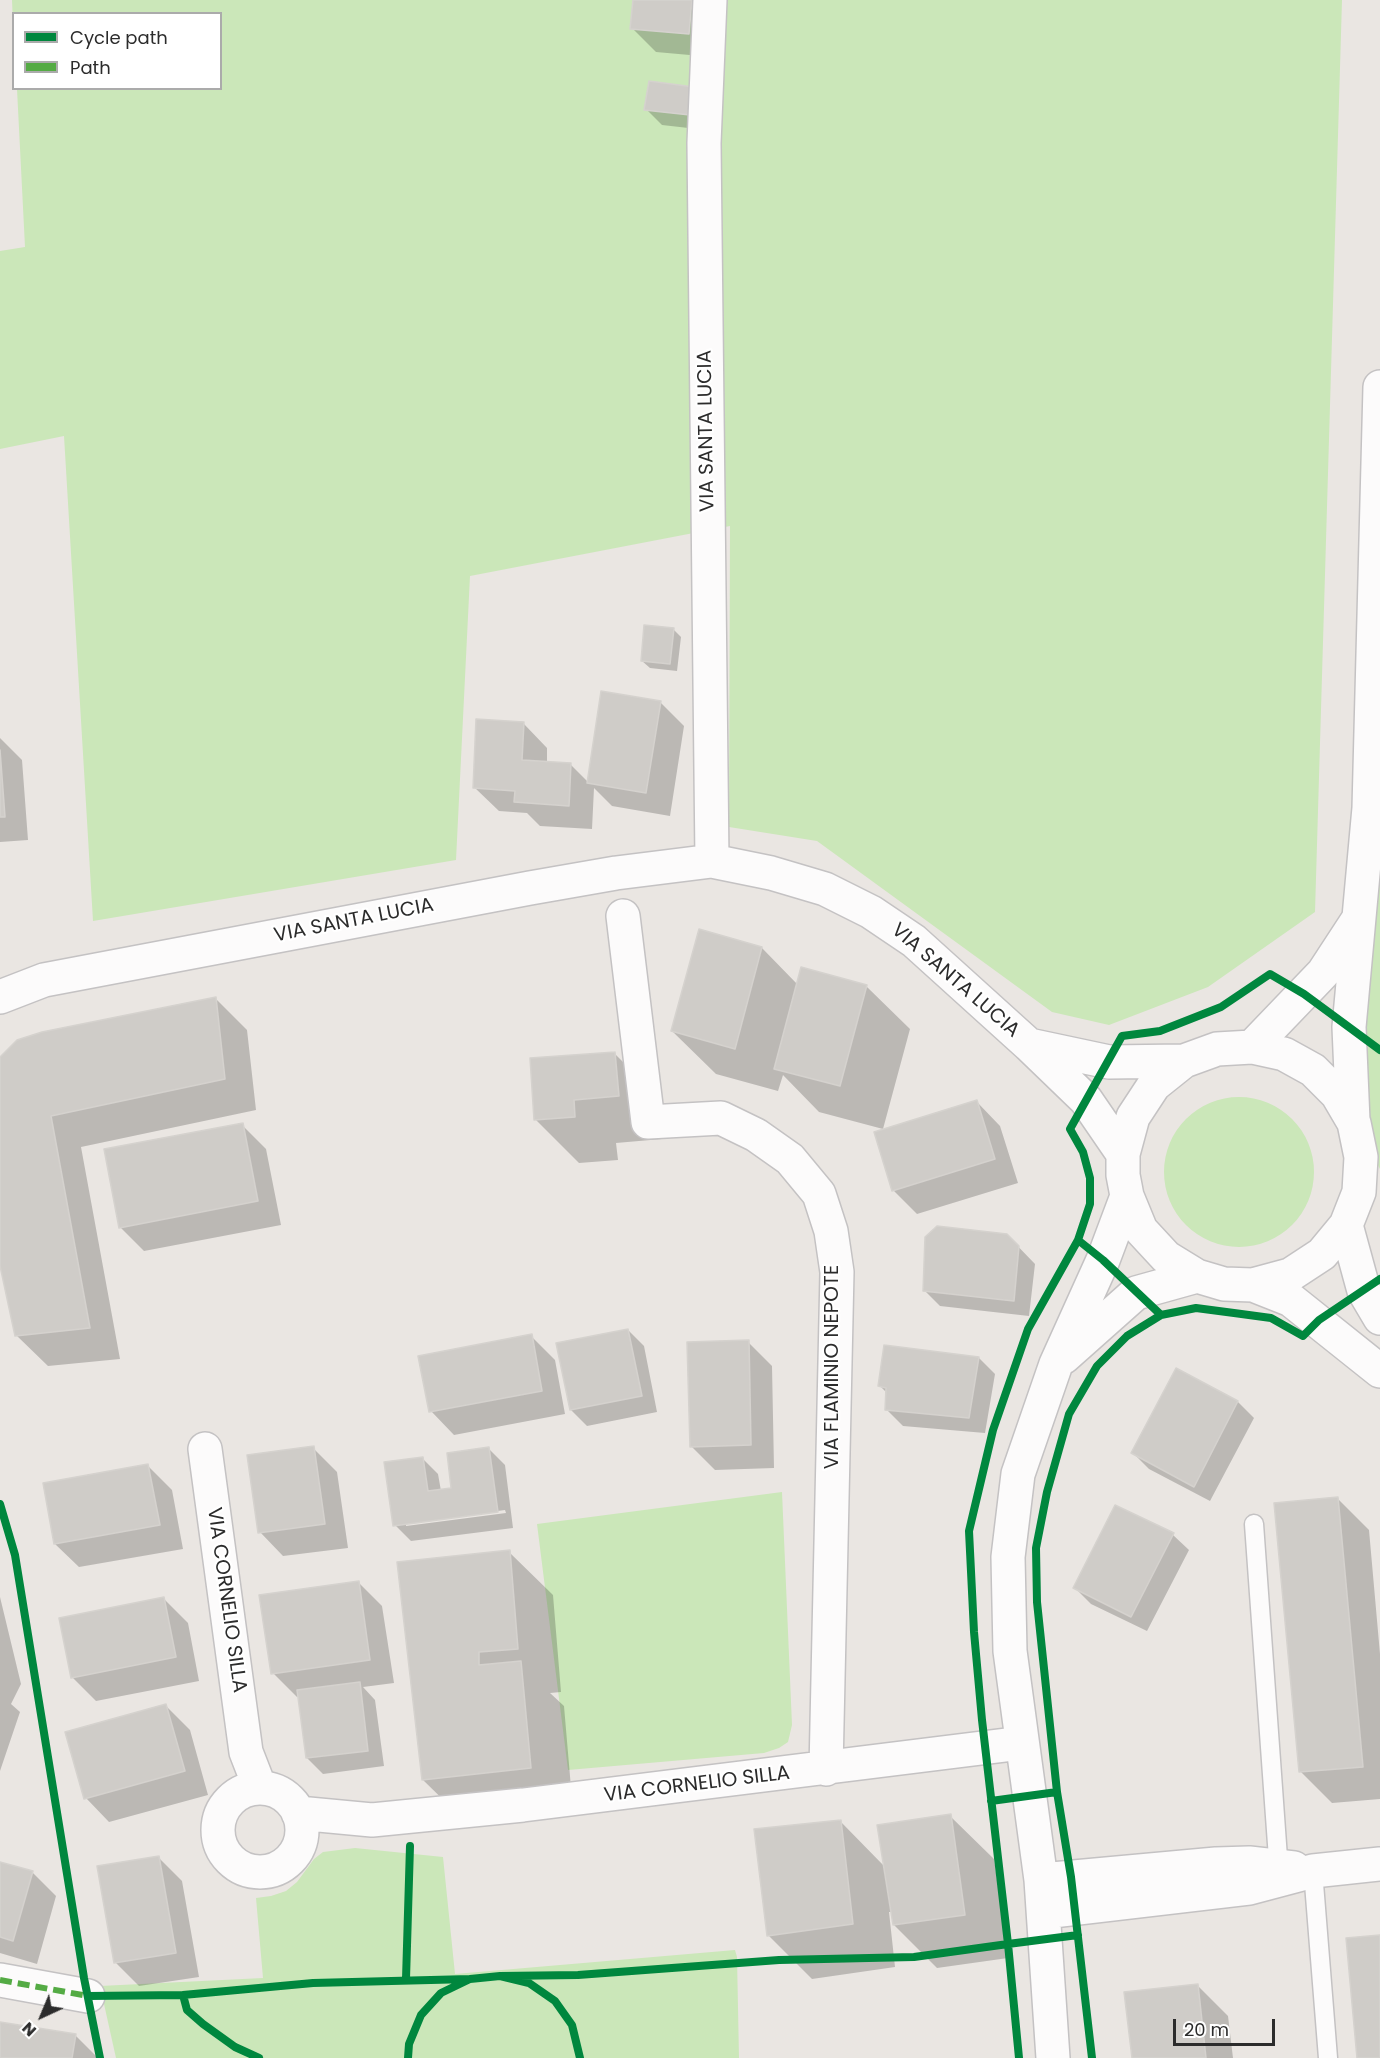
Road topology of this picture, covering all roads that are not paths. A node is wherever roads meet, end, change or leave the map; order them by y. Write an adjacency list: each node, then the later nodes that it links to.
1 (710, 0): 3 (street, VIA SANTA LUCIA)
2 (1380, 387): 5 (street)
3 (712, 861): 6 (street, VIA SANTA LUCIA); 7 (street, VIA SANTA LUCIA)
4 (623, 916): 22 (street, VIA FLAMINIO NEPOTE)
5 (1359, 917): 8 (street); 10 (street)
6 (0, 997)
7 (1029, 1045): 9 (street, VIA SANTA LUCIA); 11 (street, VIA SANTA LUCIA)
8 (1252, 1047): 9 (street, VIA SANTA LUCIA); 10 (street, VIA SANTA LUCIA)
9 (1184, 1061): 11 (street, VIA SANTA LUCIA)
10 (1354, 1123): 13 (street, VIA SANTA LUCIA)
11 (1123, 1154): 12 (street, VIA SANTA LUCIA)
12 (1126, 1196): 14 (street, VIA SANTA LUCIA); 17 (street)
13 (1346, 1225): 15 (street, VIA SANTA LUCIA); 16 (street)
14 (1197, 1276): 15 (street, VIA SANTA LUCIA); 17 (street)
15 (1253, 1285): 18 (street, VIA SANTA LUCIA)
16 (1380, 1318)
17 (1056, 1364): 21 (street)
18 (1380, 1371)
19 (205, 1449): 23 (street, VIA CORNELIO SILLA)
20 (1254, 1524): 27 (lane)
21 (1022, 1743): 22 (street, VIA CORNELIO SILLA); 28 (street)
22 (826, 1769): 24 (street, VIA CORNELIO SILLA)
23 (248, 1791): 24 (street); 24 (street)
24 (299, 1828)
25 (1380, 1864): 26 (street)
26 (1313, 1871): 27 (street); 32 (lane)
27 (1279, 1873): 28 (street)
28 (1043, 1896): 31 (street)
29 (0, 1980): 30 (street)
30 (88, 1996)
31 (1053, 2058)
32 (1328, 2058)

